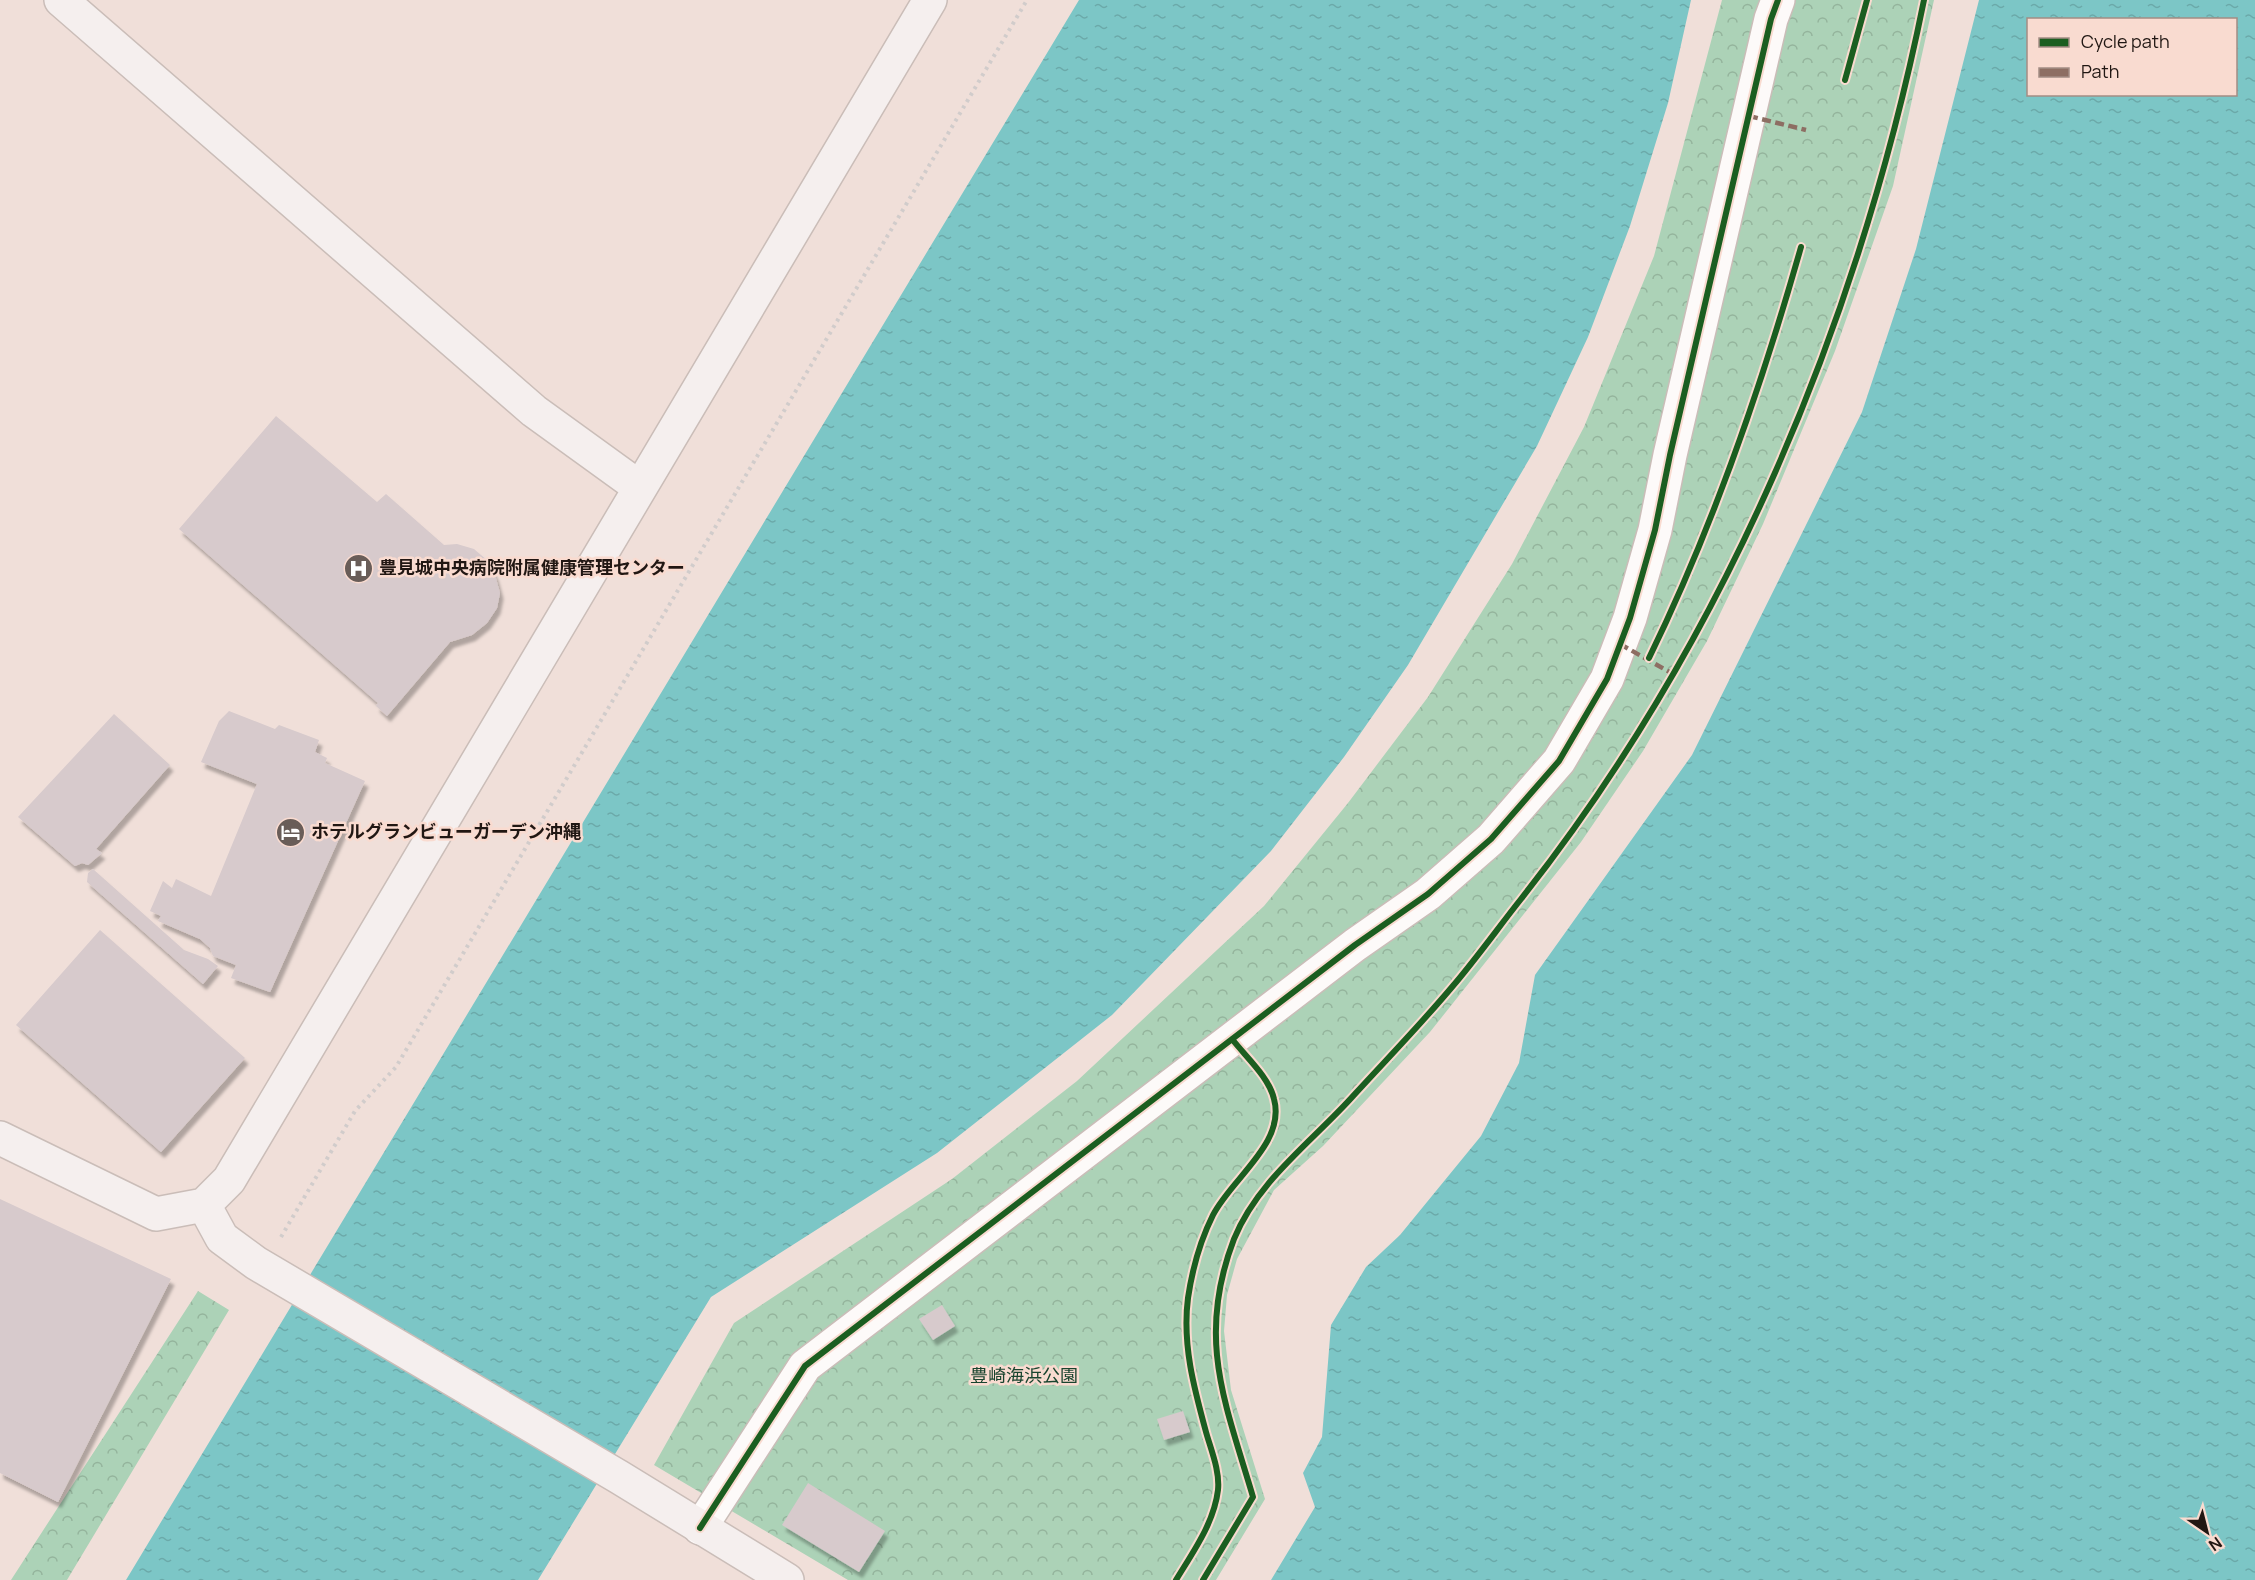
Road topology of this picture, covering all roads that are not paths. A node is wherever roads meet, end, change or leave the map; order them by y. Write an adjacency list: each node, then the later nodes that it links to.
1 (61, 0): 4 (street)
2 (930, 0): 4 (street)
3 (1778, 0): 7 (street)
4 (639, 487): 6 (street)
5 (0, 1138): 6 (street)
6 (204, 1205): 7 (street)
7 (700, 1528): 8 (street)
8 (787, 1580)

